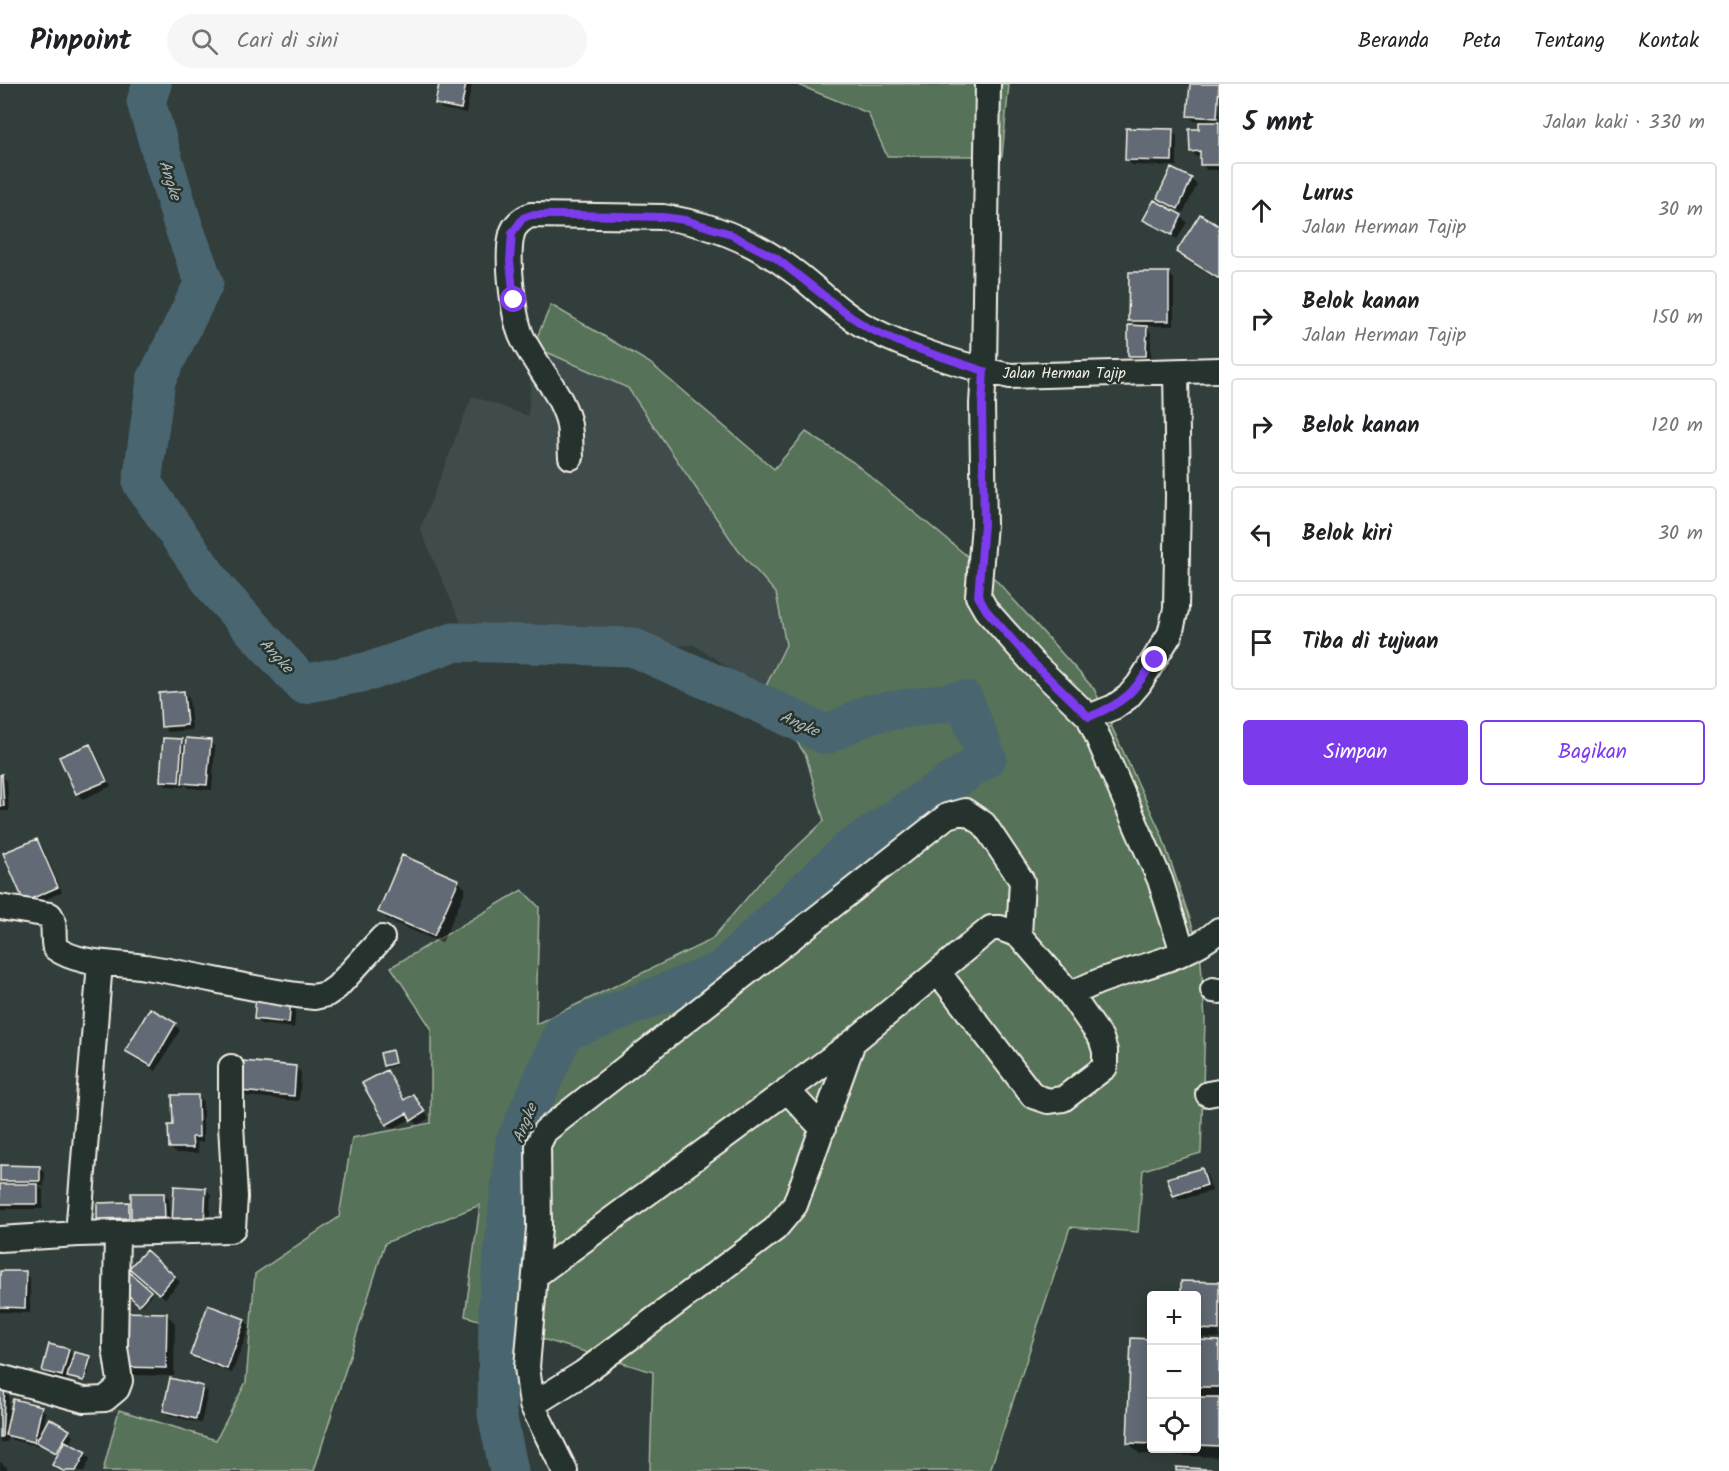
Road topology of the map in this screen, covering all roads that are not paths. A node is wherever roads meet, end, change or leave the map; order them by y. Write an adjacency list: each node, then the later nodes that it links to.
1 (988, 84): 3 (street)
2 (1219, 370): 4 (street, Jalan Herman Tajip)
3 (984, 371): 4 (street, Jalan Herman Tajip); 5 (street, Jalan Herman Tajip); 6 (street)
4 (1176, 372): 6 (street)
5 (571, 457)
6 (1089, 717): 11 (street)
7 (0, 907): 12 (street)
8 (1219, 930): 11 (street)
9 (1019, 935): 13 (street); 14 (street); 22 (street)
10 (382, 938): 12 (street)
11 (1183, 952): 14 (street)
12 (100, 963): 19 (street)
13 (938, 972): 14 (street); 15 (street)
14 (1070, 994)
15 (853, 1042): 17 (street); 18 (street)
16 (231, 1067): 20 (street)
17 (787, 1090): 18 (street); 22 (street)
18 (823, 1129): 24 (street)
19 (78, 1234): 20 (street); 21 (street)
20 (117, 1234): 23 (street)
21 (0, 1239)
22 (536, 1275): 24 (street)
23 (0, 1377)
24 (532, 1405): 25 (street)
25 (565, 1471)

